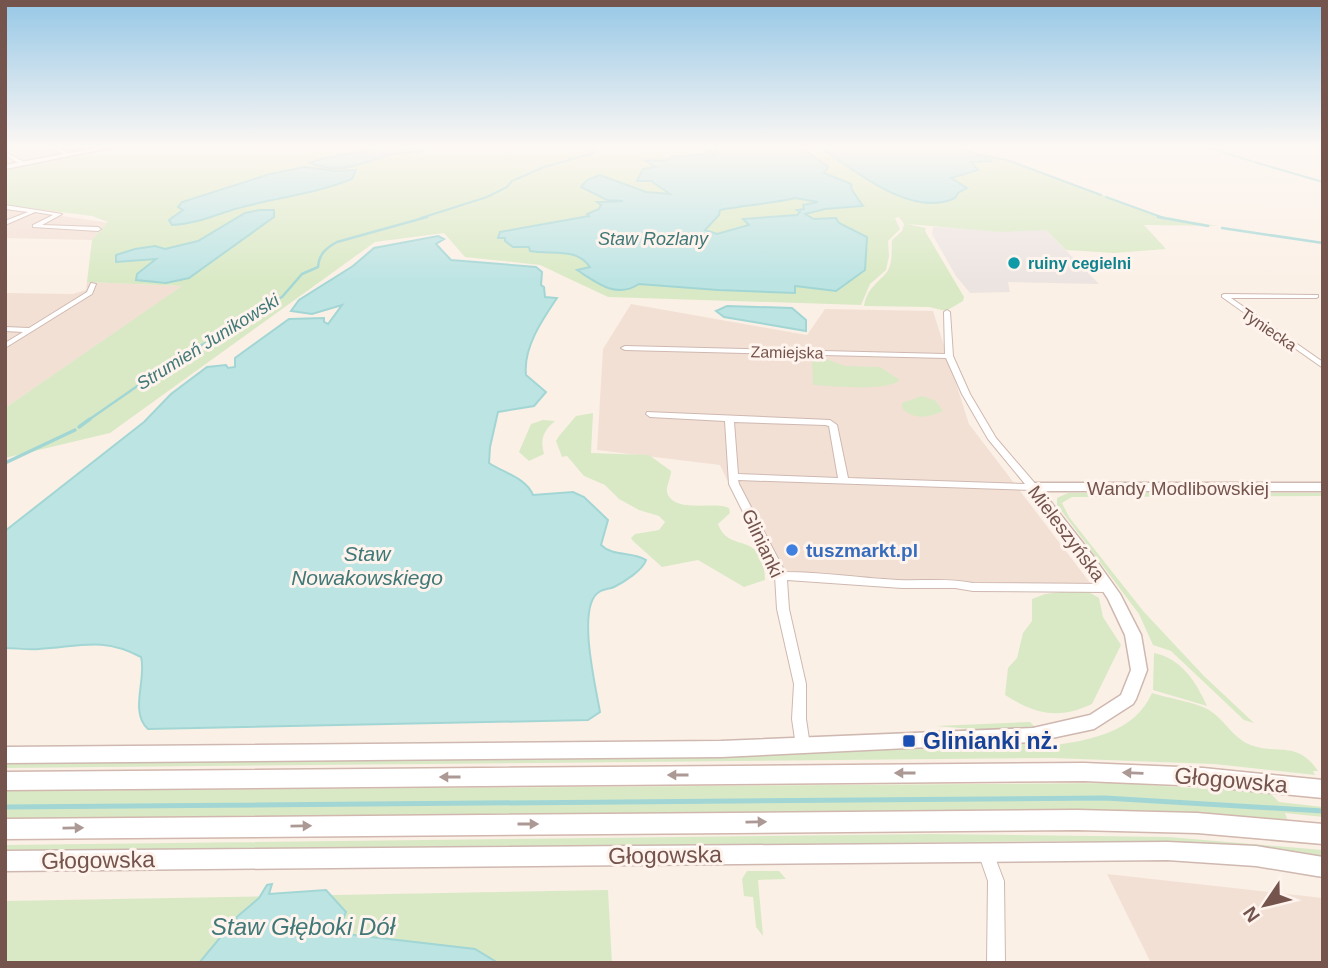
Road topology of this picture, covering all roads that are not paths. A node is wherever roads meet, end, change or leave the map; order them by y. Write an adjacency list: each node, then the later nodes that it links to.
1 (5, 207): 2 (street)
2 (36, 211): 3 (street); 4 (street)
3 (5, 223)
4 (98, 229)
5 (93, 284): 9 (street)
6 (1316, 296): 13 (street, Tyniecka)
7 (947, 312): 12 (street, Mieleszyńska)
8 (5, 329): 9 (street)
9 (30, 330): 10 (street)
10 (5, 346)
11 (625, 348): 12 (street, Zamiejska)
12 (949, 356): 18 (street, Mieleszyńska)
13 (1323, 366)
14 (650, 414): 15 (street)
15 (729, 419): 16 (street, Glinianki); 17 (street)
16 (734, 477): 17 (street); 20 (street, Glinianki)
17 (843, 479): 18 (street)
18 (1033, 487): 19 (street, Wandy Modlibowskiej); 21 (street, Mieleszyńska)
19 (1323, 488)
20 (781, 576): 21 (street); 22 (street, Glinianki)
21 (1109, 588): 22 (street, Mieleszyńska)
22 (803, 746): 23 (street)
23 (5, 755)
24 (5, 781): 25 (main road, Głogowska, one-way to 24)
25 (1323, 789)
26 (5, 829): 27 (main road, Głogowska, one-way to 27)
27 (1323, 834)
28 (986, 852): 29 (street, Głogowska); 30 (street, Głogowska); 31 (street)
29 (5, 861)
30 (1323, 867)
31 (996, 963)

